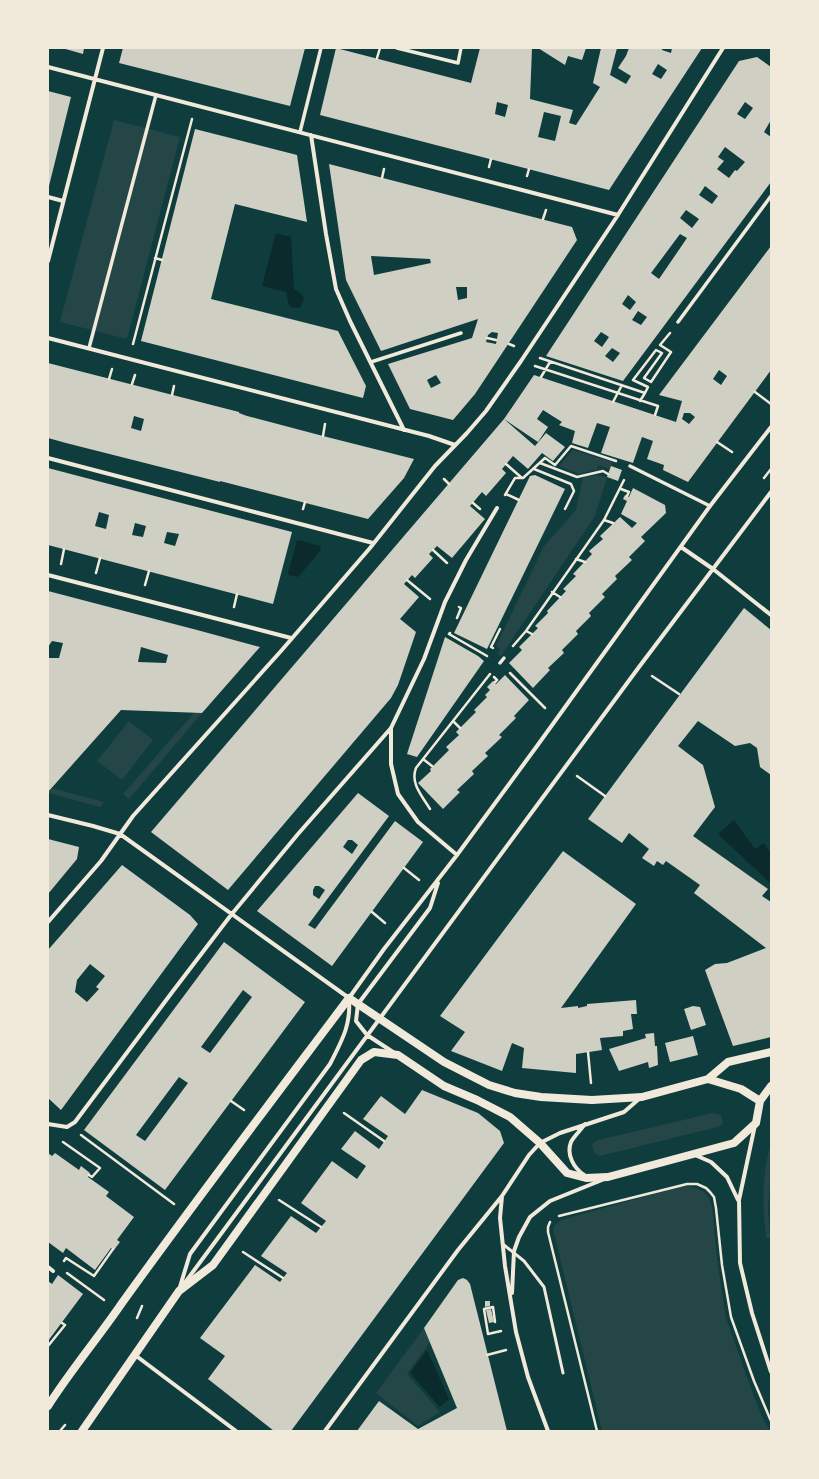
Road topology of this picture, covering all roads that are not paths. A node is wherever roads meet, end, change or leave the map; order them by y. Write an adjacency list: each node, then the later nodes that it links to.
1 (103, 48): 7 (street)
2 (321, 48): 9 (street)
3 (397, 48): 4 (street)
4 (462, 48)
5 (723, 48): 14 (street)
6 (48, 67): 7 (street)
7 (95, 79): 8 (street); 13 (street)
8 (156, 95): 9 (street); 19 (street)
9 (300, 132): 10 (street)
10 (311, 135): 14 (street); 20 (street)
11 (771, 196): 16 (street)
12 (48, 197): 13 (street)
13 (63, 201): 15 (street)
14 (618, 214): 23 (street)
15 (48, 261)
16 (678, 322)
17 (462, 333): 20 (street)
18 (48, 338): 19 (street)
19 (89, 348): 22 (street)
20 (371, 362): 22 (street)
21 (771, 427): 27 (street)
22 (404, 430): 23 (street)
23 (455, 445): 29 (street)
24 (48, 458): 29 (street)
25 (630, 466): 27 (street)
26 (771, 492): 31 (street)
27 (710, 506): 30 (street)
28 (497, 508): 37 (street)
29 (373, 543): 34 (street)
30 (681, 547): 31 (street); 40 (street)
31 (713, 569): 33 (street); 46 (street)
32 (48, 575): 34 (street)
33 (771, 615)
34 (292, 638): 39 (street)
35 (504, 658): 36 (street)
36 (500, 663)
37 (391, 728): 40 (street); 42 (street)
38 (48, 815): 39 (street)
39 (120, 834): 42 (street); 43 (street)
40 (457, 855): 41 (street)
41 (440, 878): 44 (street); 45 (street)
42 (231, 915): 44 (street); 55 (street)
43 (48, 922)
44 (348, 998): 45 (main road); 67 (street); 72 (main road)
45 (358, 1004): 46 (main road); 47 (street)
46 (380, 1018): 47 (street); 52 (main road)
47 (367, 1035): 49 (street); 67 (street)
48 (771, 1052): 50 (main road)
49 (398, 1055): 57 (main road); 67 (main road)
50 (708, 1079): 52 (main road); 53 (main road)
51 (771, 1086): 53 (main road)
52 (642, 1097): 56 (street)
53 (760, 1101): 54 (main road)
54 (756, 1123): 58 (main road); 62 (street)
55 (48, 1124)
56 (585, 1124): 57 (street); 60 (street)
57 (540, 1143): 60 (main road); 61 (street)
58 (695, 1155): 59 (main road); 62 (street)
59 (608, 1177): 60 (main road); 64 (street)
60 (586, 1178)
61 (502, 1196): 63 (street); 75 (street)
62 (739, 1200): 70 (street)
63 (504, 1245): 64 (lane); 68 (street)
64 (514, 1251): 68 (street); 71 (lane)
65 (48, 1267): 66 (street)
66 (53, 1271)
67 (179, 1291): 69 (main road)
68 (512, 1301): 76 (street)
69 (135, 1355): 73 (main road); 74 (street)
70 (771, 1372)
71 (563, 1373)
72 (48, 1406)
73 (82, 1431)
74 (236, 1431)
75 (325, 1431)
76 (548, 1431)

